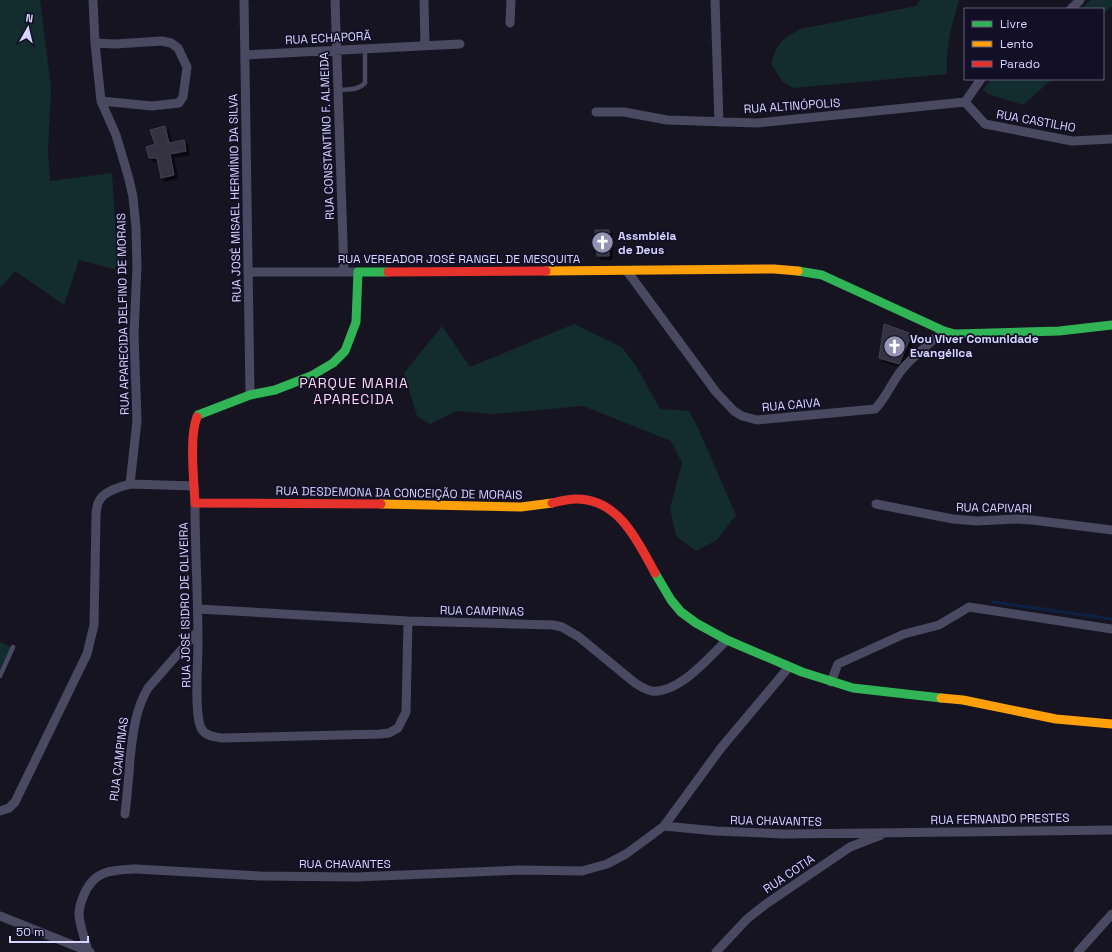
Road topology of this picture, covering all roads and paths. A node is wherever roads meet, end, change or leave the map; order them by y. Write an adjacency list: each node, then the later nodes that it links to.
1 (93, 0): 10 (street, RUA APARECIDA DELFINO DE MORAIS)
2 (244, 0): 15 (street, RUA JOSÉ MISAEL HERMÍNIO DA SILVA)
3 (335, 0): 14 (street, RUA CONSTANTINO F. ALMEIDA)
4 (424, 0): 12 (street)
5 (511, 0): 9 (street)
6 (715, 0): 21 (street)
7 (1080, 0): 8 (street)
8 (1072, 8)
9 (510, 23)
10 (95, 43): 18 (street, RUA APARECIDA DELFINO DE MORAIS); 18 (street)
11 (460, 44): 12 (street, RUA ECHAPORÃ)
12 (425, 45): 13 (street, RUA ECHAPORÃ)
13 (365, 48): 14 (street, RUA ECHAPORÃ); 17 (lane)
14 (336, 50): 15 (street, RUA ECHAPORÃ); 17 (street, RUA CONSTANTINO F. ALMEIDA)
15 (244, 55): 24 (street, RUA JOSÉ MISAEL HERMÍNIO DA SILVA)
16 (980, 80): 19 (street)
17 (337, 90): 25 (street, RUA CONSTANTINO F. ALMEIDA)
18 (101, 101): 30 (street, RUA APARECIDA DELFINO DE MORAIS)
19 (965, 102): 21 (street, RUA ALTINÓPOLIS); 22 (street, RUA CASTILHO)
20 (596, 112): 21 (street, RUA ALTINÓPOLIS)
21 (719, 122)
22 (1112, 139)
23 (627, 271): 26 (street, RUA VEREADOR JOSÉ RANGEL DE MESQUITA); 28 (street, RUA VEREADOR JOSÉ RANGEL DE MESQUITA); 28 (street, RUA CAIVA)
24 (248, 272): 25 (street, RUA VEREADOR JOSÉ RANGEL DE MESQUITA); 29 (street, RUA JOSÉ MISAEL HERMÍNIO DA SILVA)
25 (344, 272): 26 (street, RUA VEREADOR JOSÉ RANGEL DE MESQUITA)
26 (358, 272): 29 (street, RUA JOSÉ ISIDRO DE OLIVEIRA)
27 (1112, 325): 28 (street, RUA VEREADOR JOSÉ RANGEL DE MESQUITA)
28 (944, 331)
29 (250, 395): 31 (street, RUA JOSÉ ISIDRO DE OLIVEIRA)
30 (130, 484): 31 (street); 45 (street)
31 (194, 486): 32 (street, RUA JOSÉ ISIDRO DE OLIVEIRA)
32 (195, 503): 35 (street, RUA JOSÉ ISIDRO DE OLIVEIRA); 39 (street, RUA DESDEMONA DA CONCEIÇÃO DE MORAIS)
33 (876, 504): 34 (street, RUA CAPIVARI)
34 (1112, 530)
35 (198, 609): 36 (street, RUA CAMPINAS); 38 (street, RUA JOSÉ ISIDRO DE OLIVEIRA)
36 (408, 621): 38 (street, RUA JOSÉ ISIDRO DE OLIVEIRA); 39 (street, RUA CAMPINAS)
37 (1112, 629): 43 (street)
38 (198, 631): 46 (street, RUA CAMPINAS)
39 (727, 640): 41 (street, RUA DESDEMONA DA CONCEIÇÃO DE MORAIS)
40 (13, 647): 42 (lane)
41 (789, 667): 43 (street, RUA DESDEMONA DA CONCEIÇÃO DE MORAIS); 47 (street, RUA CHAVANTES)
42 (0, 676)
43 (831, 682): 44 (street, RUA DESDEMONA DA CONCEIÇÃO DE MORAIS)
44 (1112, 724)
45 (0, 811)
46 (125, 814)
47 (664, 826): 49 (street, RUA CHAVANTES); 52 (street, RUA CHAVANTES)
48 (1112, 830): 49 (street, RUA FERNANDO PRESTES)
49 (888, 833): 53 (street, RUA COTIA)
50 (1112, 914): 54 (street)
51 (0, 916): 52 (street)
52 (89, 952)
53 (716, 952)
54 (1078, 952)

